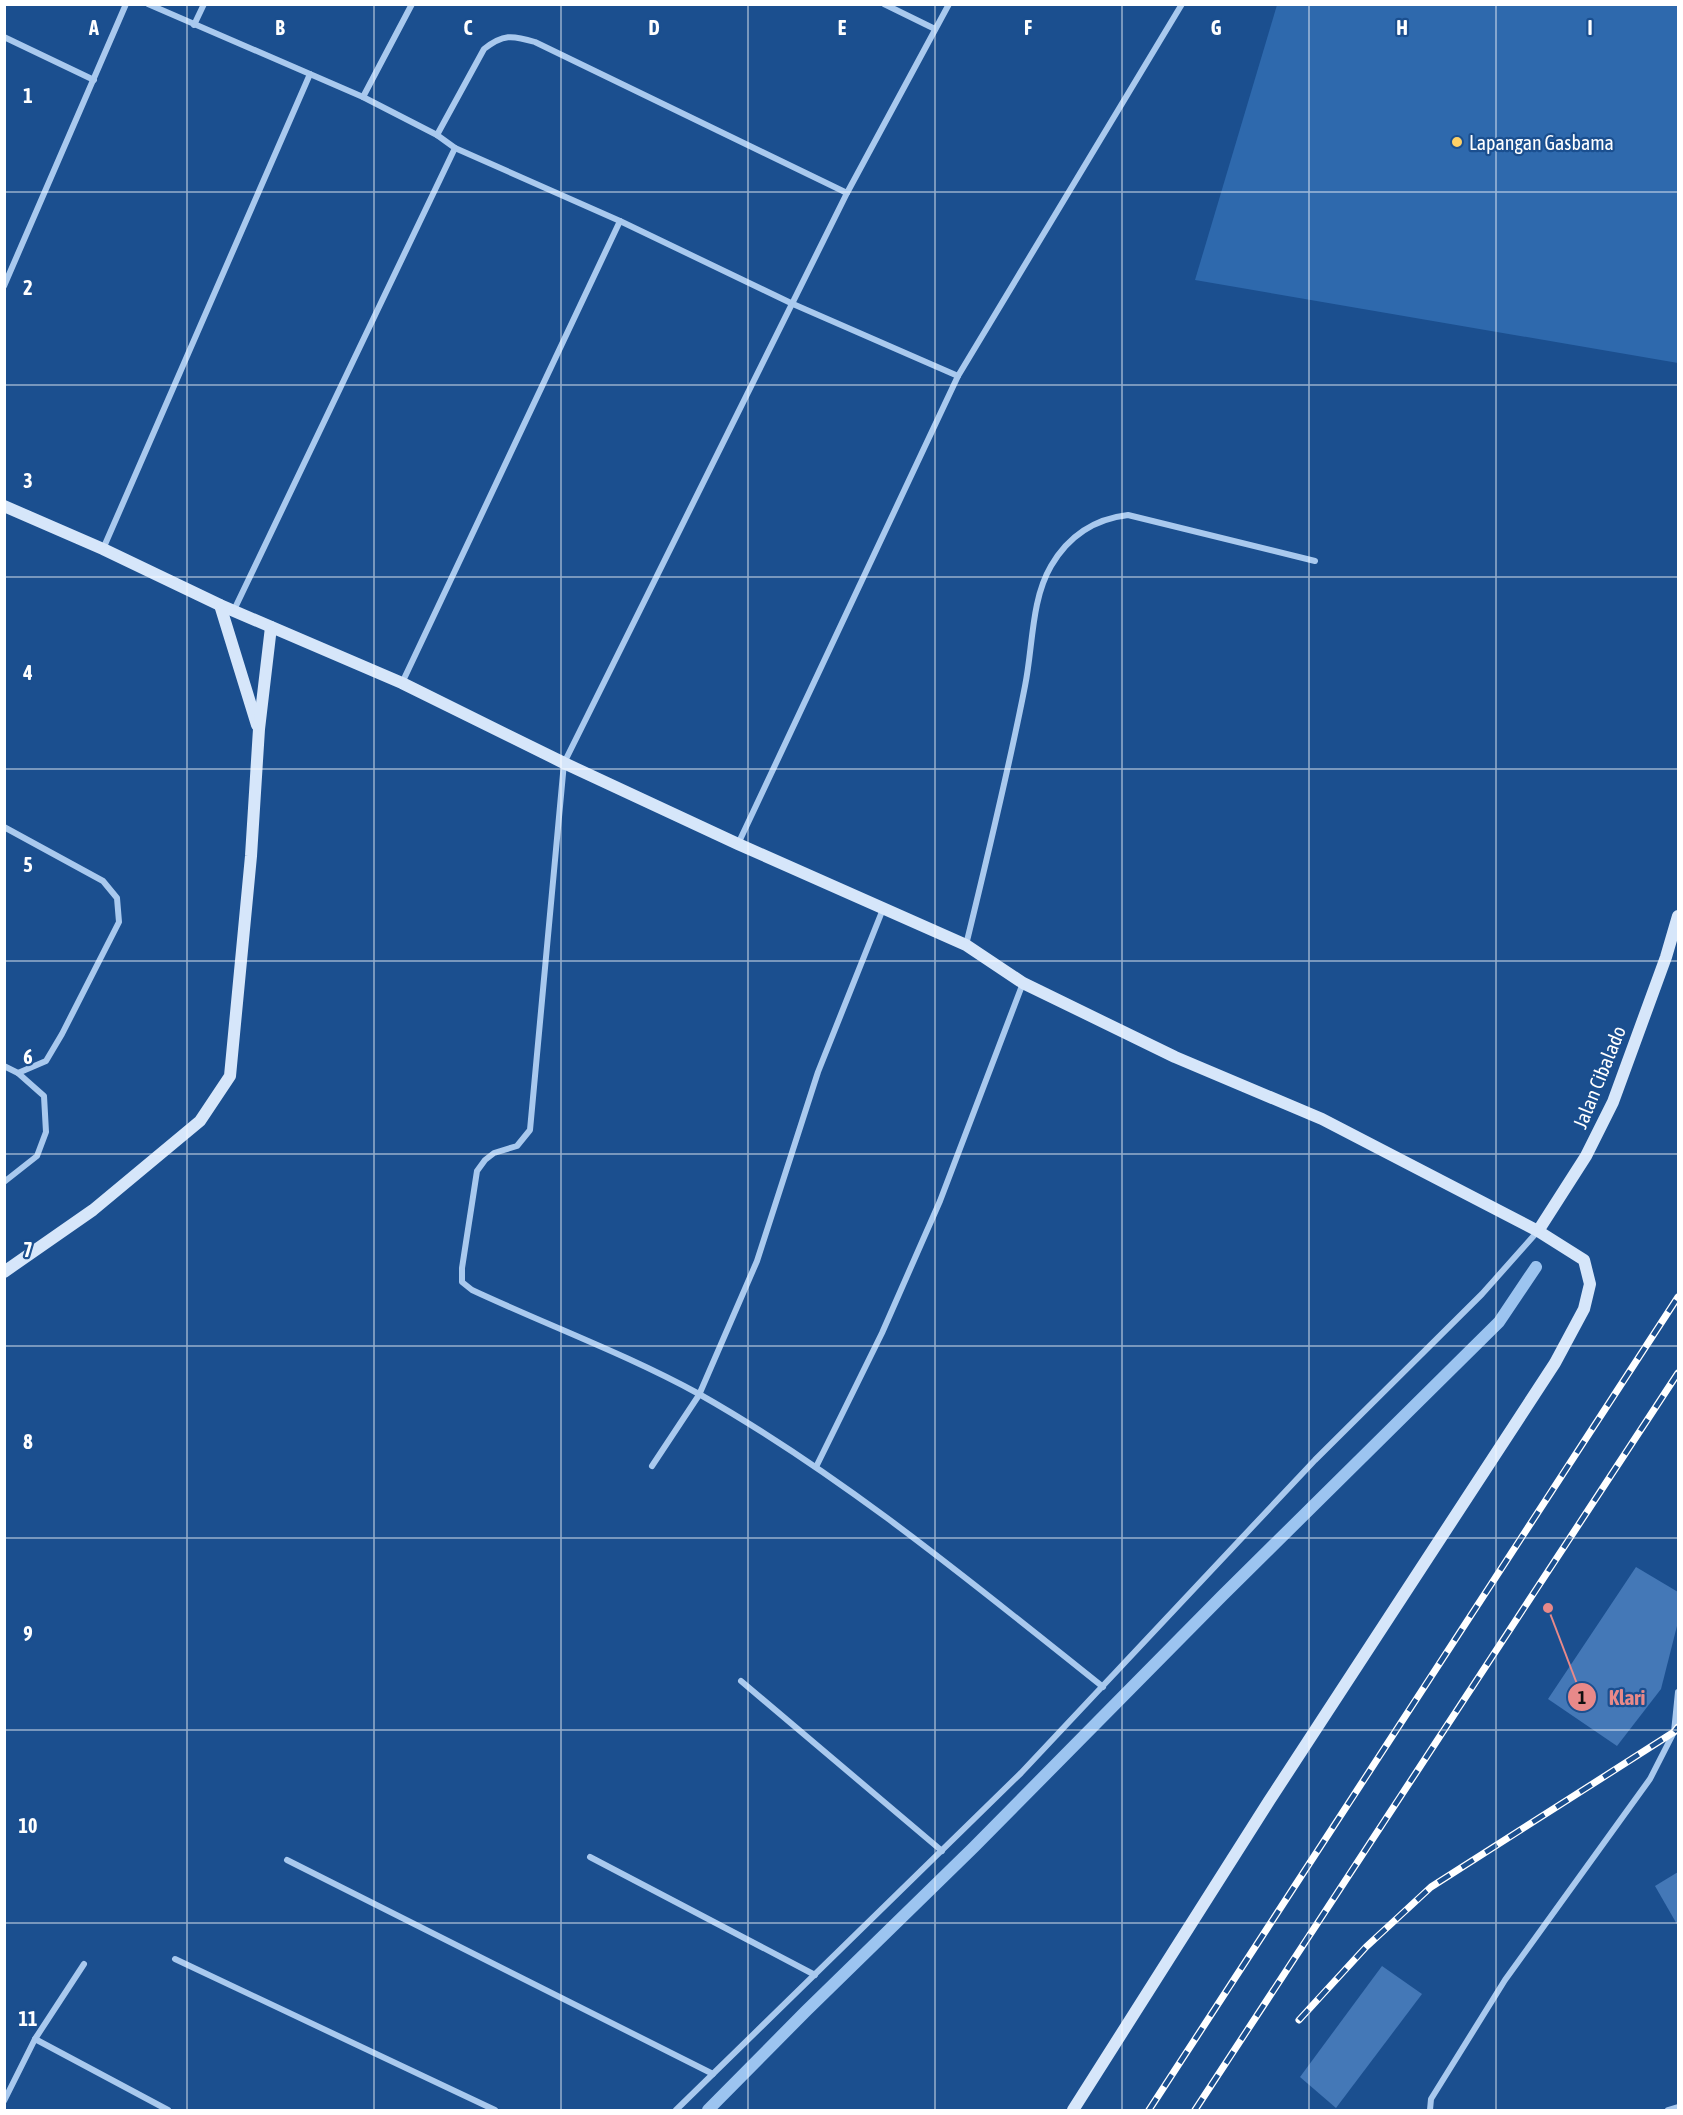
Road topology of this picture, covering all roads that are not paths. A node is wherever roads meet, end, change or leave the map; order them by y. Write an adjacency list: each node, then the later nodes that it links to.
1 (126, 4): 12 (street)
2 (148, 4): 8 (street)
3 (204, 4): 8 (street)
4 (412, 4): 13 (street)
5 (884, 4): 9 (street)
6 (949, 4): 9 (street)
7 (1182, 4): 20 (street)
8 (194, 25): 11 (street)
9 (935, 29): 16 (street)
10 (4, 37): 12 (street)
11 (310, 74): 13 (street); 22 (street)
12 (94, 80): 18 (street)
13 (363, 97): 14 (street)
14 (437, 135): 15 (street); 16 (street)
15 (455, 148): 17 (street); 25 (street)
16 (847, 193): 19 (street)
17 (620, 221): 19 (street); 27 (street)
18 (4, 286)
19 (793, 304): 20 (street); 29 (street)
20 (958, 376): 31 (street)
21 (4, 506): 22 (street)
22 (104, 549): 24 (street)
23 (1315, 561): 34 (street)
24 (220, 605): 25 (street); 28 (street)
25 (234, 610): 26 (street)
26 (271, 627): 27 (street); 28 (street)
27 (402, 683): 29 (street)
28 (258, 729): 40 (street)
29 (564, 763): 31 (street); 41 (street)
30 (4, 827): 37 (street)
31 (738, 844): 32 (street)
32 (883, 909): 34 (street); 41 (street)
33 (1678, 916): 39 (street, Jalan Cibalado)
34 (966, 945): 35 (street)
35 (1023, 982): 39 (street); 43 (street)
36 (4, 1066): 37 (street)
37 (18, 1073): 38 (street)
38 (4, 1182)
39 (1544, 1234): 45 (street); 60 (street)
40 (4, 1272)
41 (699, 1395): 42 (street); 43 (street)
42 (652, 1466)
43 (816, 1467): 45 (street)
44 (741, 1681): 47 (street)
45 (1103, 1687): 47 (street)
46 (1678, 1692): 61 (street)
47 (942, 1851): 52 (street)
48 (590, 1857): 52 (street)
49 (287, 1860): 54 (street)
50 (176, 1959): 58 (street)
51 (84, 1964): 53 (street)
52 (815, 1975): 54 (street)
53 (35, 2039): 55 (street); 57 (street)
54 (713, 2074): 59 (street)
55 (4, 2101)
56 (1678, 2107): 62 (street)
57 (168, 2110)
58 (495, 2110)
59 (676, 2110)
60 (1073, 2110)
61 (1430, 2110)
62 (1668, 2110)

